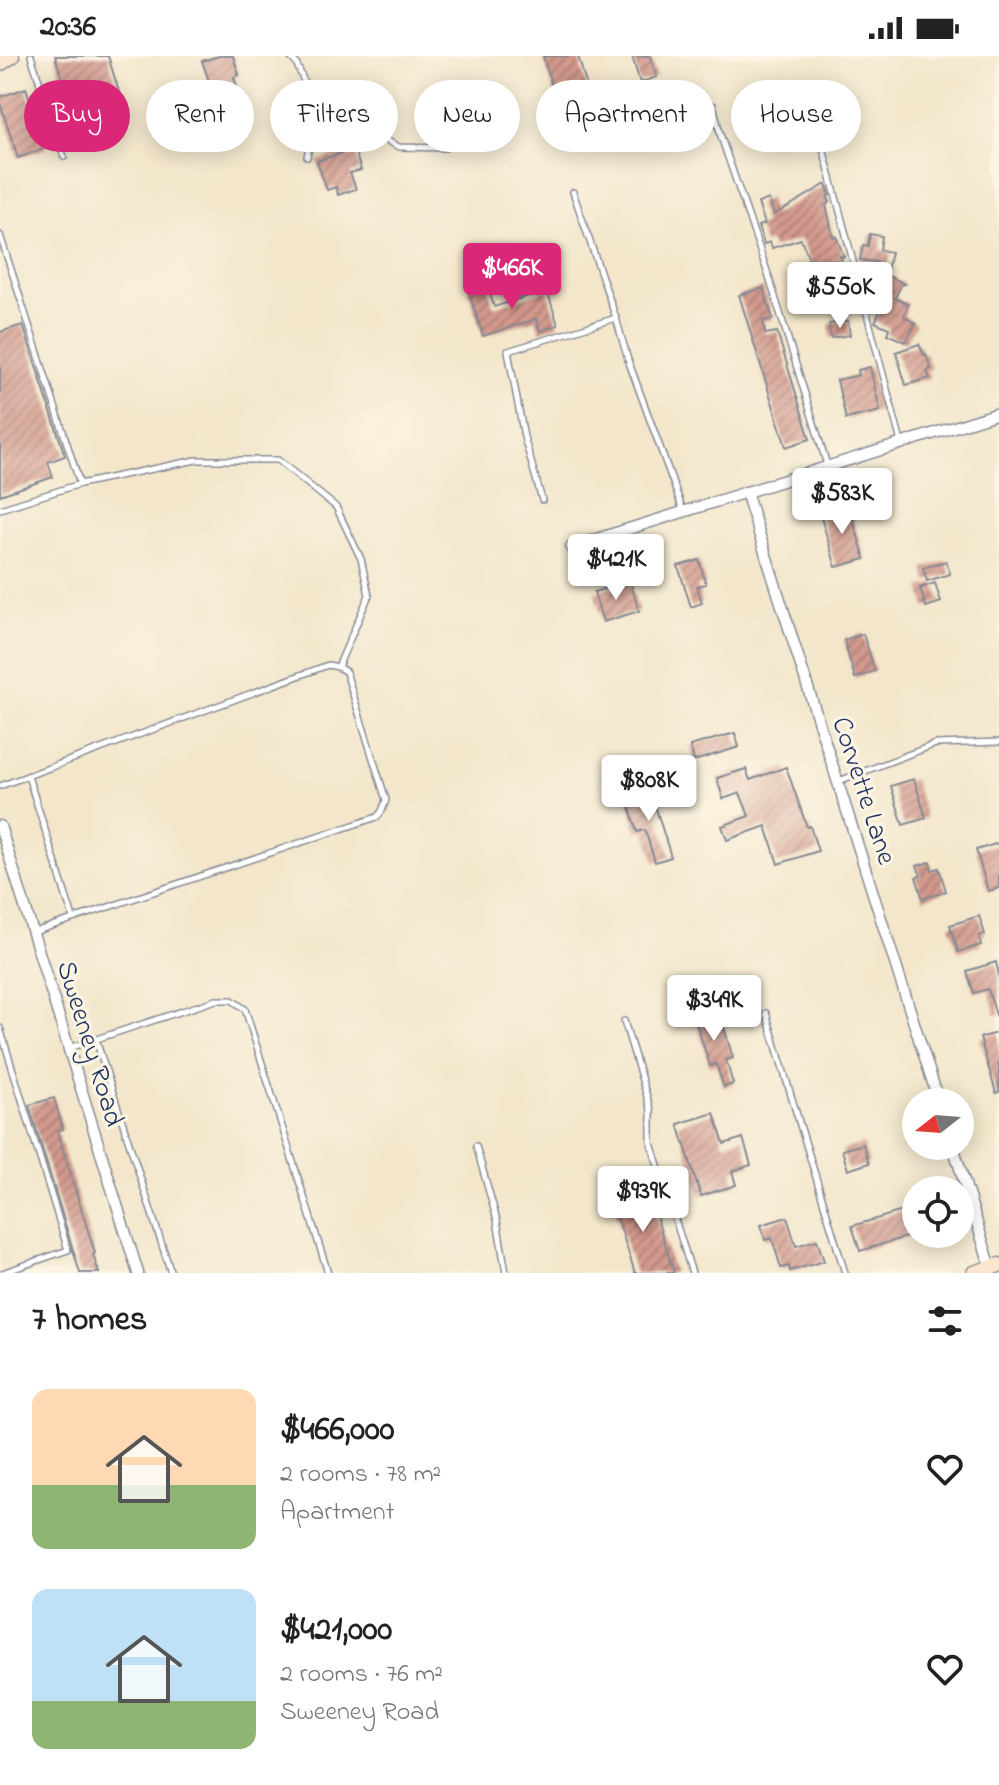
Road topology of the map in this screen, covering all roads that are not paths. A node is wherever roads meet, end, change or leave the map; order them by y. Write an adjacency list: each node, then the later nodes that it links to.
1 (12, 56): 4 (street)
2 (31, 56): 9 (lane)
3 (289, 56): 5 (lane)
4 (0, 64)
5 (303, 80)
6 (715, 113): 16 (lane)
7 (308, 152): 10 (lane)
8 (824, 152): 15 (lane)
9 (64, 157)
10 (307, 157)
11 (573, 192): 13 (lane)
12 (0, 235): 17 (lane)
13 (616, 318): 19 (lane); 21 (lane)
14 (999, 413): 15 (street)
15 (902, 443): 16 (street)
16 (827, 466): 18 (street)
17 (80, 484): 20 (lane); 23 (lane)
18 (746, 492): 21 (street); 26 (street, Corvette Lane)
19 (542, 500)
20 (0, 509)
21 (683, 511): 22 (street)
22 (571, 547)
23 (338, 667): 25 (lane); 29 (lane)
24 (999, 742): 26 (lane)
25 (28, 776): 27 (lane); 29 (lane)
26 (838, 781): 37 (street, Corvette Lane)
27 (0, 786)
28 (1, 831): 30 (street, Sweeney Road)
29 (73, 918): 30 (lane)
30 (33, 932): 36 (street, Sweeney Road)
31 (766, 1013): 47 (lane)
32 (624, 1021): 46 (lane)
33 (0, 1028): 35 (lane)
34 (96, 1040): 36 (lane); 43 (lane); 44 (lane)
35 (3, 1044): 41 (lane)
36 (69, 1049): 42 (street, Sweeney Road)
37 (935, 1088)
38 (476, 1146): 45 (lane)
39 (958, 1160): 40 (street)
40 (995, 1266): 48 (street)
41 (2, 1273)
42 (138, 1273)
43 (171, 1273)
44 (328, 1273)
45 (506, 1273)
46 (692, 1273)
47 (845, 1273)
48 (974, 1273)

